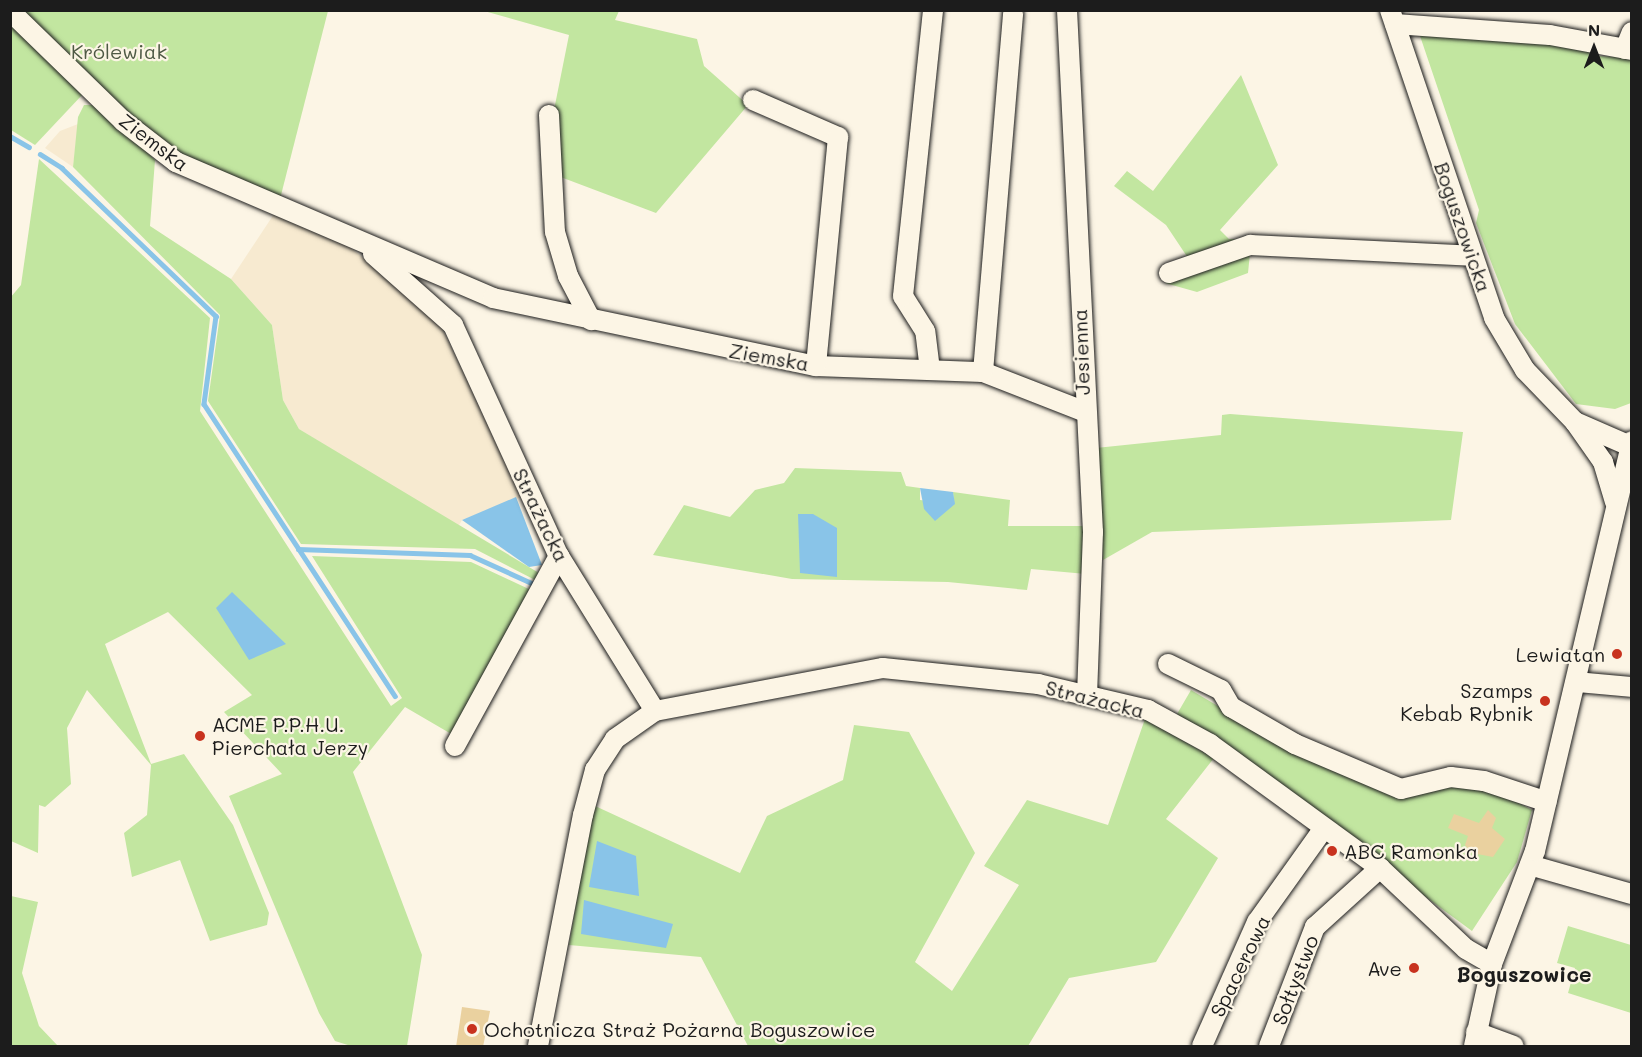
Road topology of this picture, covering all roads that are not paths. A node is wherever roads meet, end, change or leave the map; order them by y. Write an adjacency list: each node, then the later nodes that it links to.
1 (933, 10): 16 (street)
2 (1067, 10): 18 (street, Jesienna)
3 (10, 11): 9 (street, Ziemska)
4 (1013, 13): 17 (street)
5 (1393, 17): 6 (street); 10 (street, Boguszowicka)
6 (1629, 43)
7 (753, 100): 15 (street)
8 (549, 115): 14 (street)
9 (359, 243): 12 (street, Ziemska); 13 (street, Ziemska)
10 (1472, 255): 11 (street); 19 (street, Boguszowicka)
11 (1169, 273)
12 (455, 283): 13 (street); 14 (street, Ziemska)
13 (441, 312): 23 (street, Strażacka)
14 (591, 320): 15 (street, Ziemska)
15 (816, 366): 16 (street, Ziemska)
16 (930, 370): 17 (street, Ziemska)
17 (982, 372): 18 (street, Ziemska)
18 (1083, 411): 27 (street, Jesienna)
19 (1575, 422): 20 (street, Boguszowicka); 21 (street, Boguszowicka)
20 (1630, 449): 21 (street); 22 (street)
21 (1596, 453): 22 (street, Boguszowicka)
22 (1621, 511): 25 (street)
23 (559, 556): 28 (street, Strażacka); 29 (street)
24 (1168, 664): 30 (street)
25 (1577, 682): 26 (street); 30 (street)
26 (1632, 687)
27 (1087, 693): 28 (street, Strażacka); 31 (street, Strażacka)
28 (655, 711): 37 (street, Strażacka)
29 (455, 746)
30 (1547, 802): 32 (street)
31 (1324, 828): 33 (street, Strażacka); 38 (street, Spacerowa)
32 (1530, 865): 34 (street); 35 (street)
33 (1380, 868): 35 (street, Strażacka); 39 (street, Sołtystwo)
34 (1632, 894)
35 (1492, 964): 36 (street)
36 (1475, 1039): 40 (street)
37 (538, 1047)
38 (1202, 1047)
39 (1269, 1047)
40 (1514, 1047)

